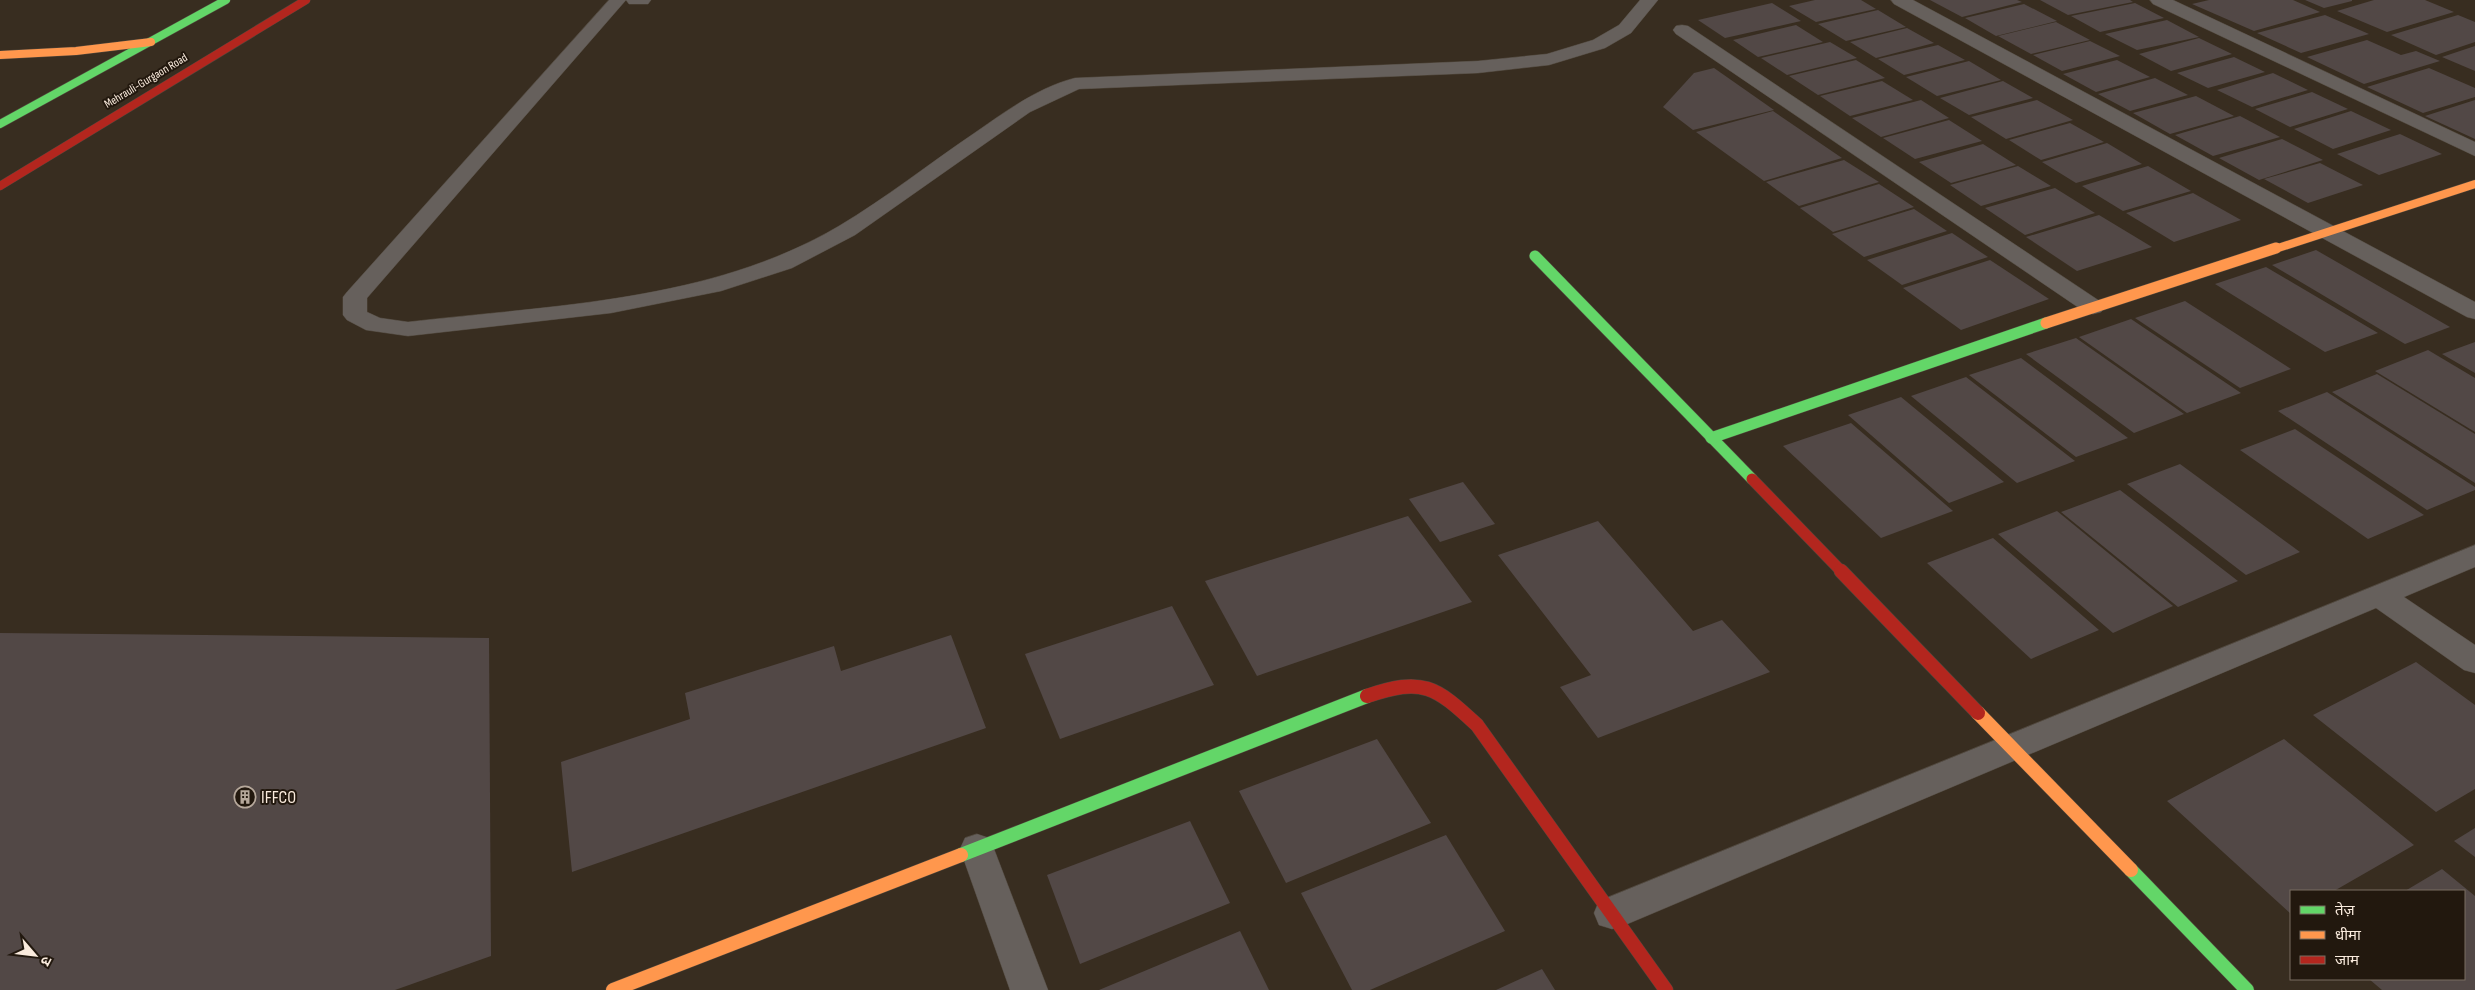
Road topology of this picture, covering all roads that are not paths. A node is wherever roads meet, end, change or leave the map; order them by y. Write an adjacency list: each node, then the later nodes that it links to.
1 (226, 0): 10 (street)
2 (306, 0): 15 (street, Mehrauli-Gurgaon Road)
3 (618, 0): 6 (street)
4 (635, 0): 5 (street)
5 (642, 0)
6 (1649, 0)
7 (1900, 0): 16 (street)
8 (2159, 0): 13 (street)
9 (1682, 30): 18 (street)
10 (151, 42): 11 (street); 12 (street)
11 (0, 55)
12 (0, 124)
13 (2475, 150)
14 (2475, 184): 16 (street)
15 (0, 186)
16 (2327, 233): 18 (street); 19 (street)
17 (1535, 256): 20 (street)
18 (2093, 306): 20 (street)
19 (2475, 312)
20 (1711, 438): 24 (street)
21 (2475, 556): 22 (street)
22 (2379, 595): 23 (street); 24 (street)
23 (2475, 661)
24 (2012, 748): 26 (street); 30 (street)
25 (977, 849): 26 (street); 27 (street); 28 (street)
26 (1612, 913): 29 (street)
27 (613, 990)
28 (1029, 990)
29 (1666, 990)
30 (2247, 990)

